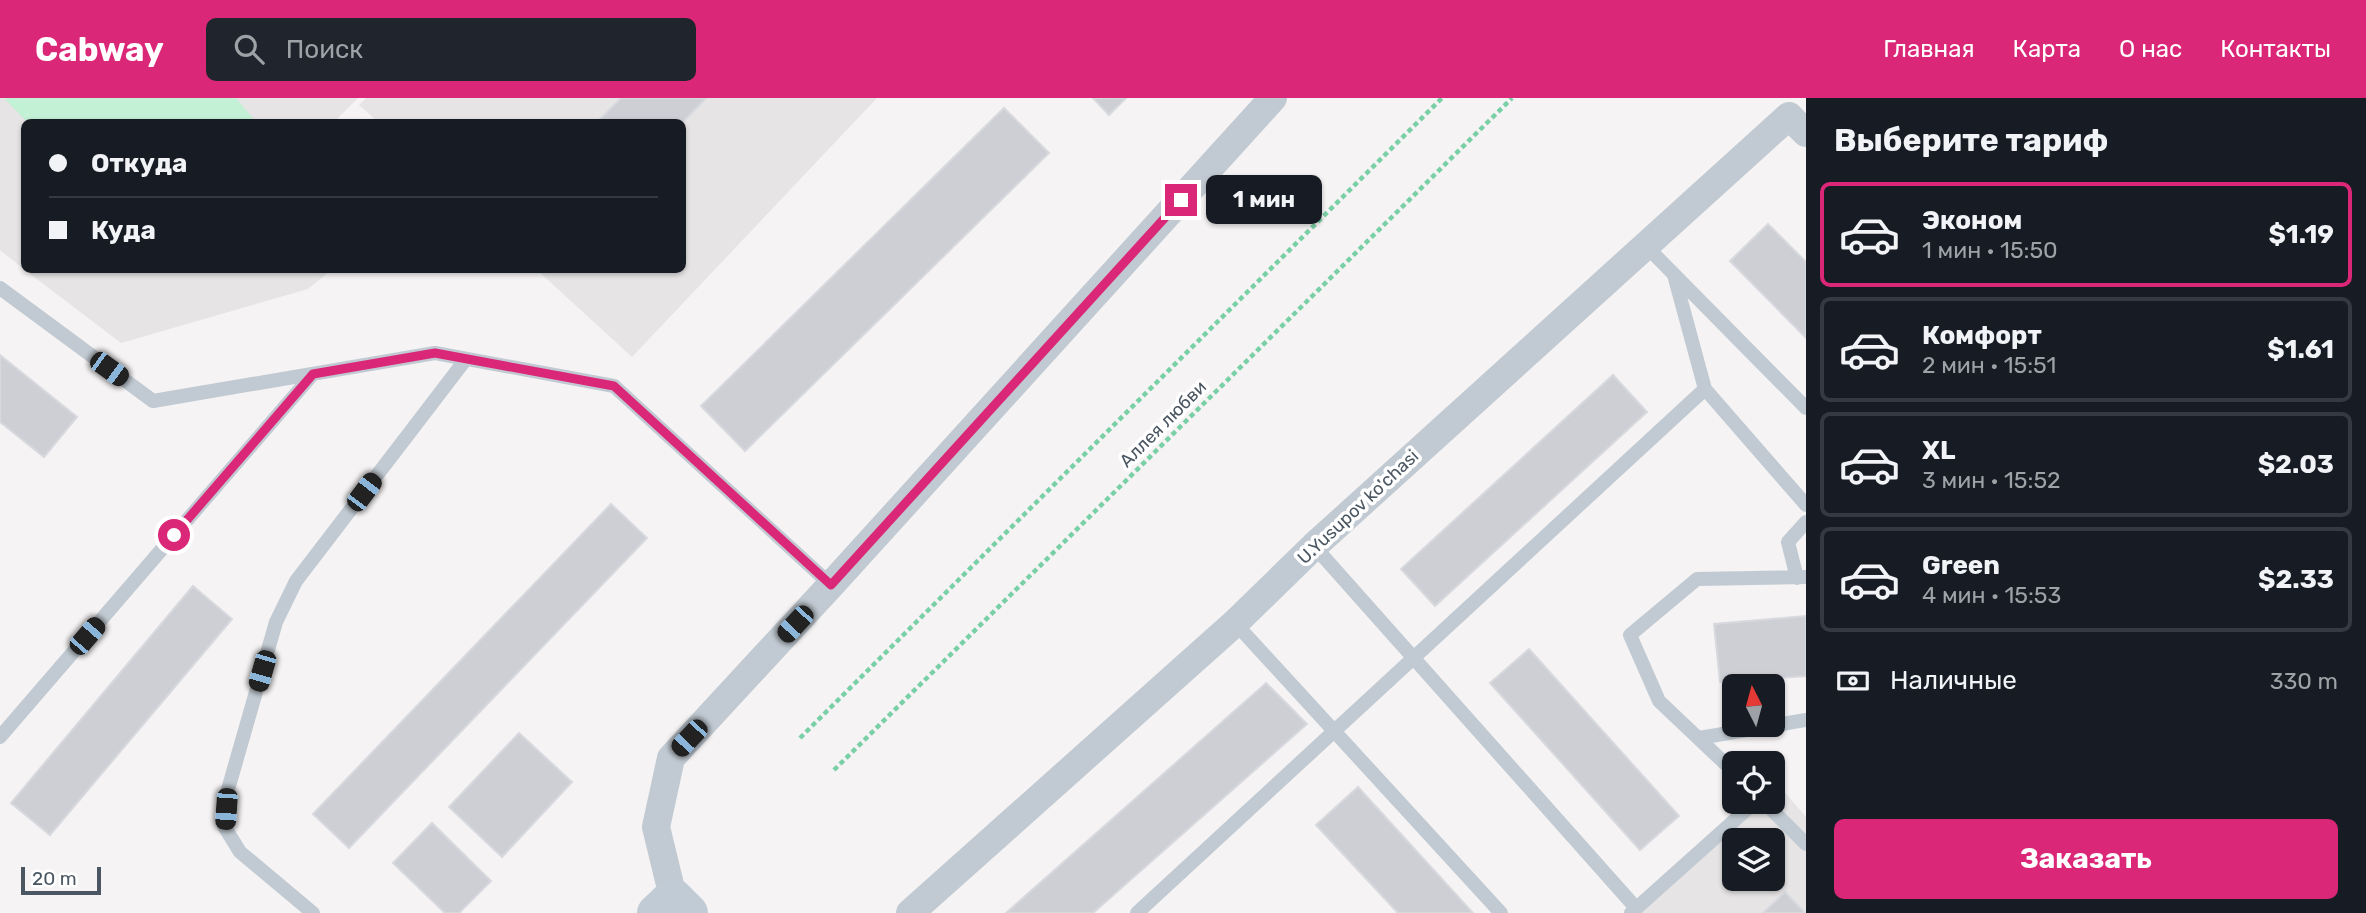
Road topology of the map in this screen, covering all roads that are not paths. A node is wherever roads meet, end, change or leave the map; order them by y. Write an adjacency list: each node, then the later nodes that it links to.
1 (1273, 98): 14 (street)
2 (1798, 116): 3 (street, U.Yusupov ko'chasi)
3 (1646, 246): 4 (lane); 12 (street, U.Yusupov ko'chasi)
4 (1672, 272): 8 (lane); 9 (lane)
5 (0, 288): 7 (lane)
6 (466, 359): 7 (lane); 14 (lane); 27 (lane)
7 (313, 374): 19 (lane)
8 (1705, 389): 10 (lane); 16 (lane)
9 (1806, 408)
10 (1806, 505)
11 (1806, 522): 13 (lane)
12 (1314, 546): 15 (street, U.Yusupov ko'chasi); 16 (lane)
13 (1802, 577): 20 (lane)
14 (831, 585): 25 (street)
15 (1235, 624): 18 (lane); 28 (street, U.Yusupov ko'chasi)
16 (1415, 659): 18 (lane); 26 (lane)
17 (1806, 720): 20 (lane)
18 (1335, 732): 29 (lane); 30 (lane)
19 (0, 737)
20 (1699, 738): 21 (lane)
21 (1722, 760)
22 (1742, 814): 26 (lane)
23 (1777, 814): 24 (lane)
24 (1806, 844)
25 (673, 908)
26 (1634, 911)
27 (313, 913)
28 (909, 913)
29 (1137, 913)
30 (1502, 913)

